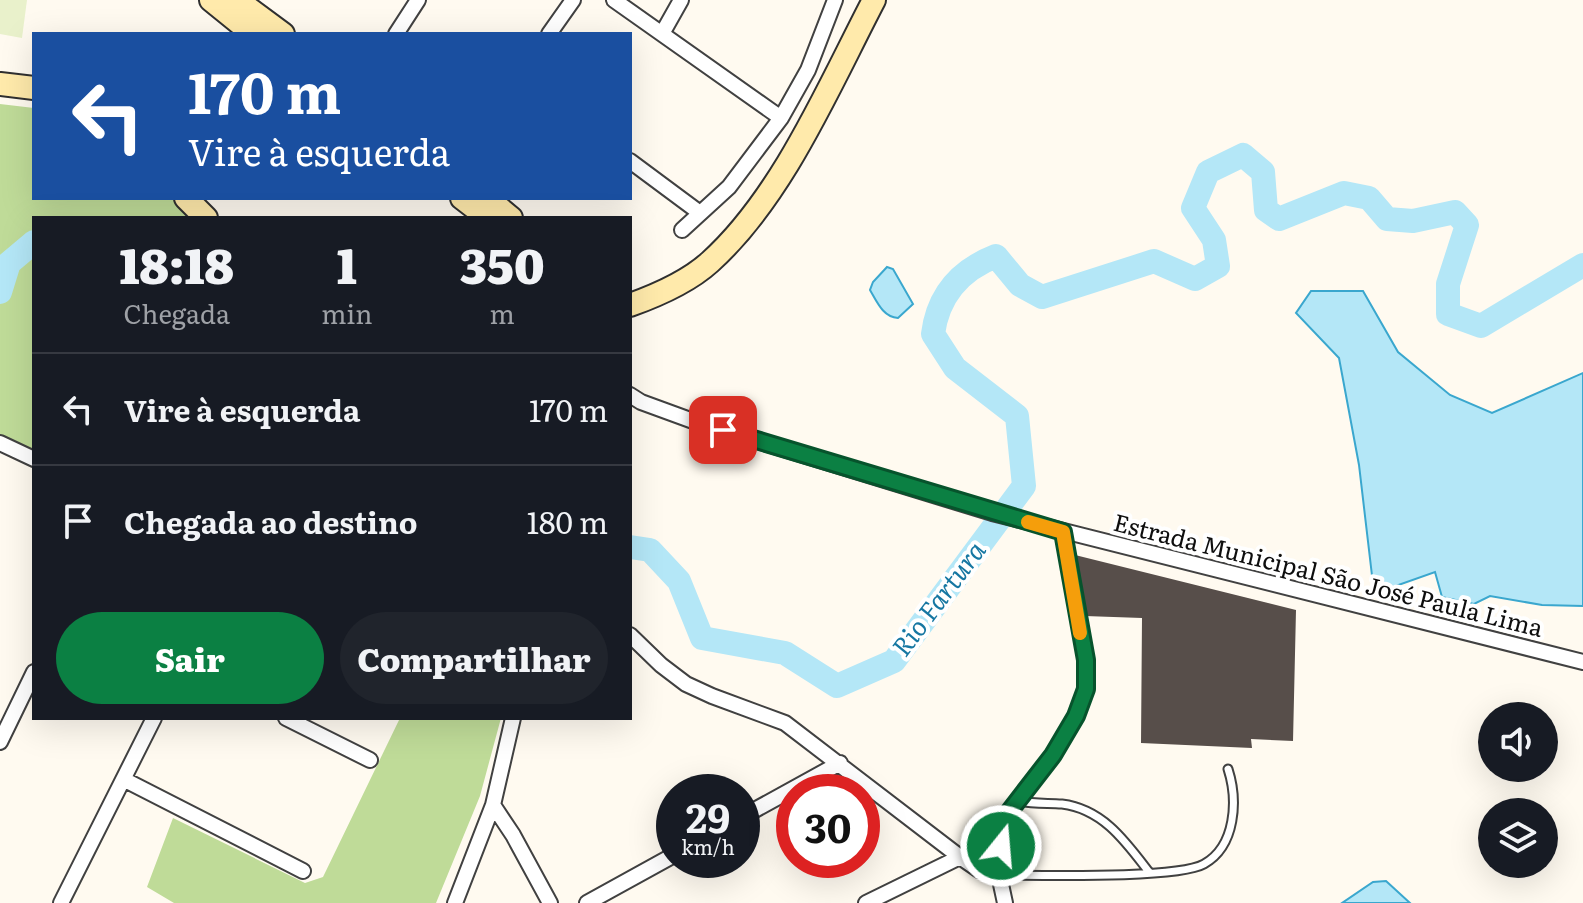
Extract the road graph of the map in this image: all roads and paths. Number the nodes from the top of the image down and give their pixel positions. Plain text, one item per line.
1 (211, 0) edge
2 (237, 0) edge
3 (418, 0) edge
4 (573, 0) edge
5 (614, 0) edge
6 (681, 0) edge
7 (835, 0) edge
8 (874, 0) edge
9 (270, 32) edge
10 (397, 32) edge
11 (550, 32) edge
12 (663, 32) junction
13 (0, 84) edge
14 (32, 88) edge
15 (781, 118) junction
16 (632, 162) edge
17 (188, 200) edge
18 (465, 200) edge
19 (489, 200) edge
20 (700, 213) junction
21 (204, 216) edge
22 (485, 216) edge
23 (509, 216) edge
24 (682, 230) dead end
25 (634, 303) edge
26 (632, 396) edge
27 (2, 450) edge
28 (32, 458) edge
29 (1063, 532) junction
30 (632, 637) edge
31 (1583, 662) edge
32 (32, 676) edge
33 (153, 720) edge
34 (290, 720) edge
35 (513, 720) edge
36 (0, 742) edge
37 (370, 760) dead end
38 (840, 763) junction
39 (1228, 769) dead end
40 (125, 780) junction
41 (1018, 800) junction
42 (493, 805) junction
43 (760, 807) edge
44 (960, 857) junction
45 (656, 865) edge
46 (303, 871) dead end
47 (1149, 872) junction
48 (999, 875) junction
49 (61, 903) edge
50 (455, 903) edge
51 (550, 903) edge
52 (587, 903) edge
53 (866, 903) edge
54 (1005, 903) edge

1 - 9 main road
2 - 9 main road
3 - 10 street
4 - 11 street
5 - 12 street
6 - 12 street
7 - 15 street
8 - 25 main road
12 - 15 street
13 - 14 main road
15 - 20 street
16 - 20 street
17 - 21 main road
18 - 22 main road
19 - 23 main road
20 - 24 street
26 - 29 street, Estrada Municipal São José Paula Lima
27 - 28 street
29 - 31 street, Estrada Municipal São José Paula Lima
29 - 41 street
30 - 38 street
32 - 36 street
33 - 40 street
34 - 37 street
35 - 42 street
38 - 43 street
38 - 44 street
39 - 47 lane
40 - 46 street
40 - 49 street
41 - 47 lane
41 - 48 street
42 - 50 street
42 - 51 street
44 - 48 street
44 - 53 street
45 - 52 street
47 - 48 lane
48 - 54 street

